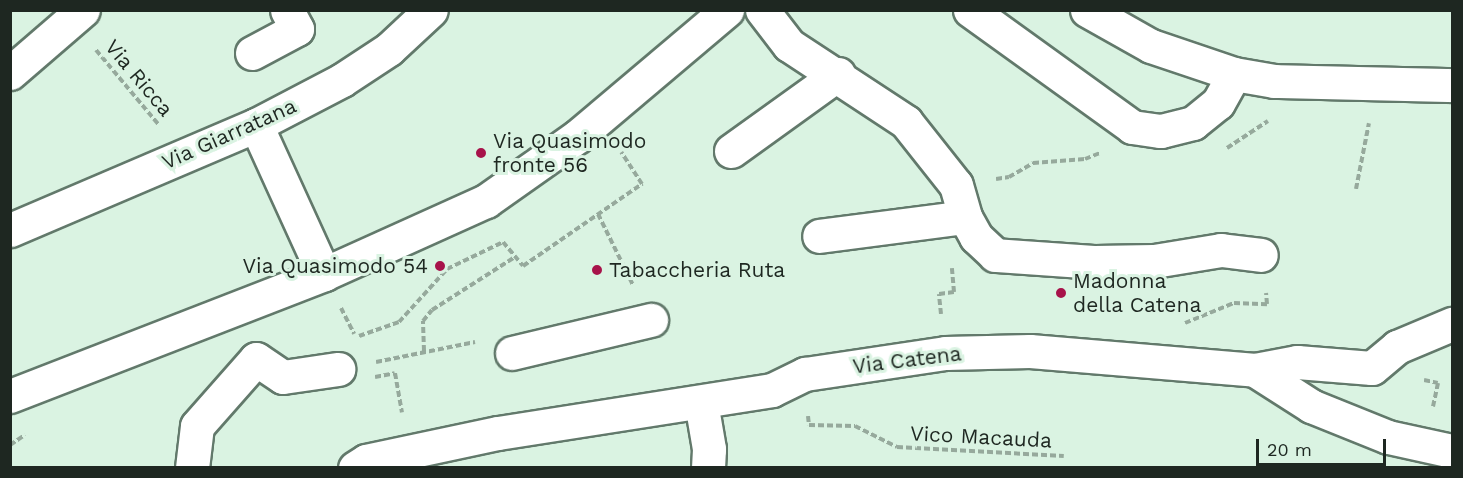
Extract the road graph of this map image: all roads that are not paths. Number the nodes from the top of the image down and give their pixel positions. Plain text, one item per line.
1 (287, 10) edge
2 (431, 10) edge
3 (727, 10) edge
4 (762, 10) edge
5 (970, 10) edge
6 (1087, 10) edge
7 (77, 15) edge
8 (252, 53) dead end
9 (10, 73) edge
10 (838, 74) junction
11 (1234, 74) junction
12 (1452, 85) edge
13 (256, 125) junction
14 (731, 151) dead end
15 (957, 218) junction
16 (10, 230) edge
17 (819, 236) dead end
18 (1261, 255) road end
19 (324, 274) junction
20 (651, 320) dead end
21 (1452, 324) edge
22 (512, 353) road end
23 (351, 367) road end
24 (1256, 370) junction
25 (10, 396) edge
26 (701, 402) junction
27 (1438, 448) edge
28 (192, 468) edge
29 (355, 468) edge
30 (708, 468) edge

1 - 8 street
2 - 13 street, Via Giarratana
3 - 19 street
4 - 10 street
5 - 11 street
6 - 11 street
7 - 9 street
10 - 14 street
10 - 15 street
11 - 12 street
13 - 16 street, Via Giarratana
13 - 19 street
15 - 17 street
15 - 18 street
19 - 25 street
20 - 22 street
21 - 24 street
23 - 28 street
24 - 26 street, Via Catena
24 - 27 street, Via Catena
26 - 29 street, Via Catena
26 - 30 street

